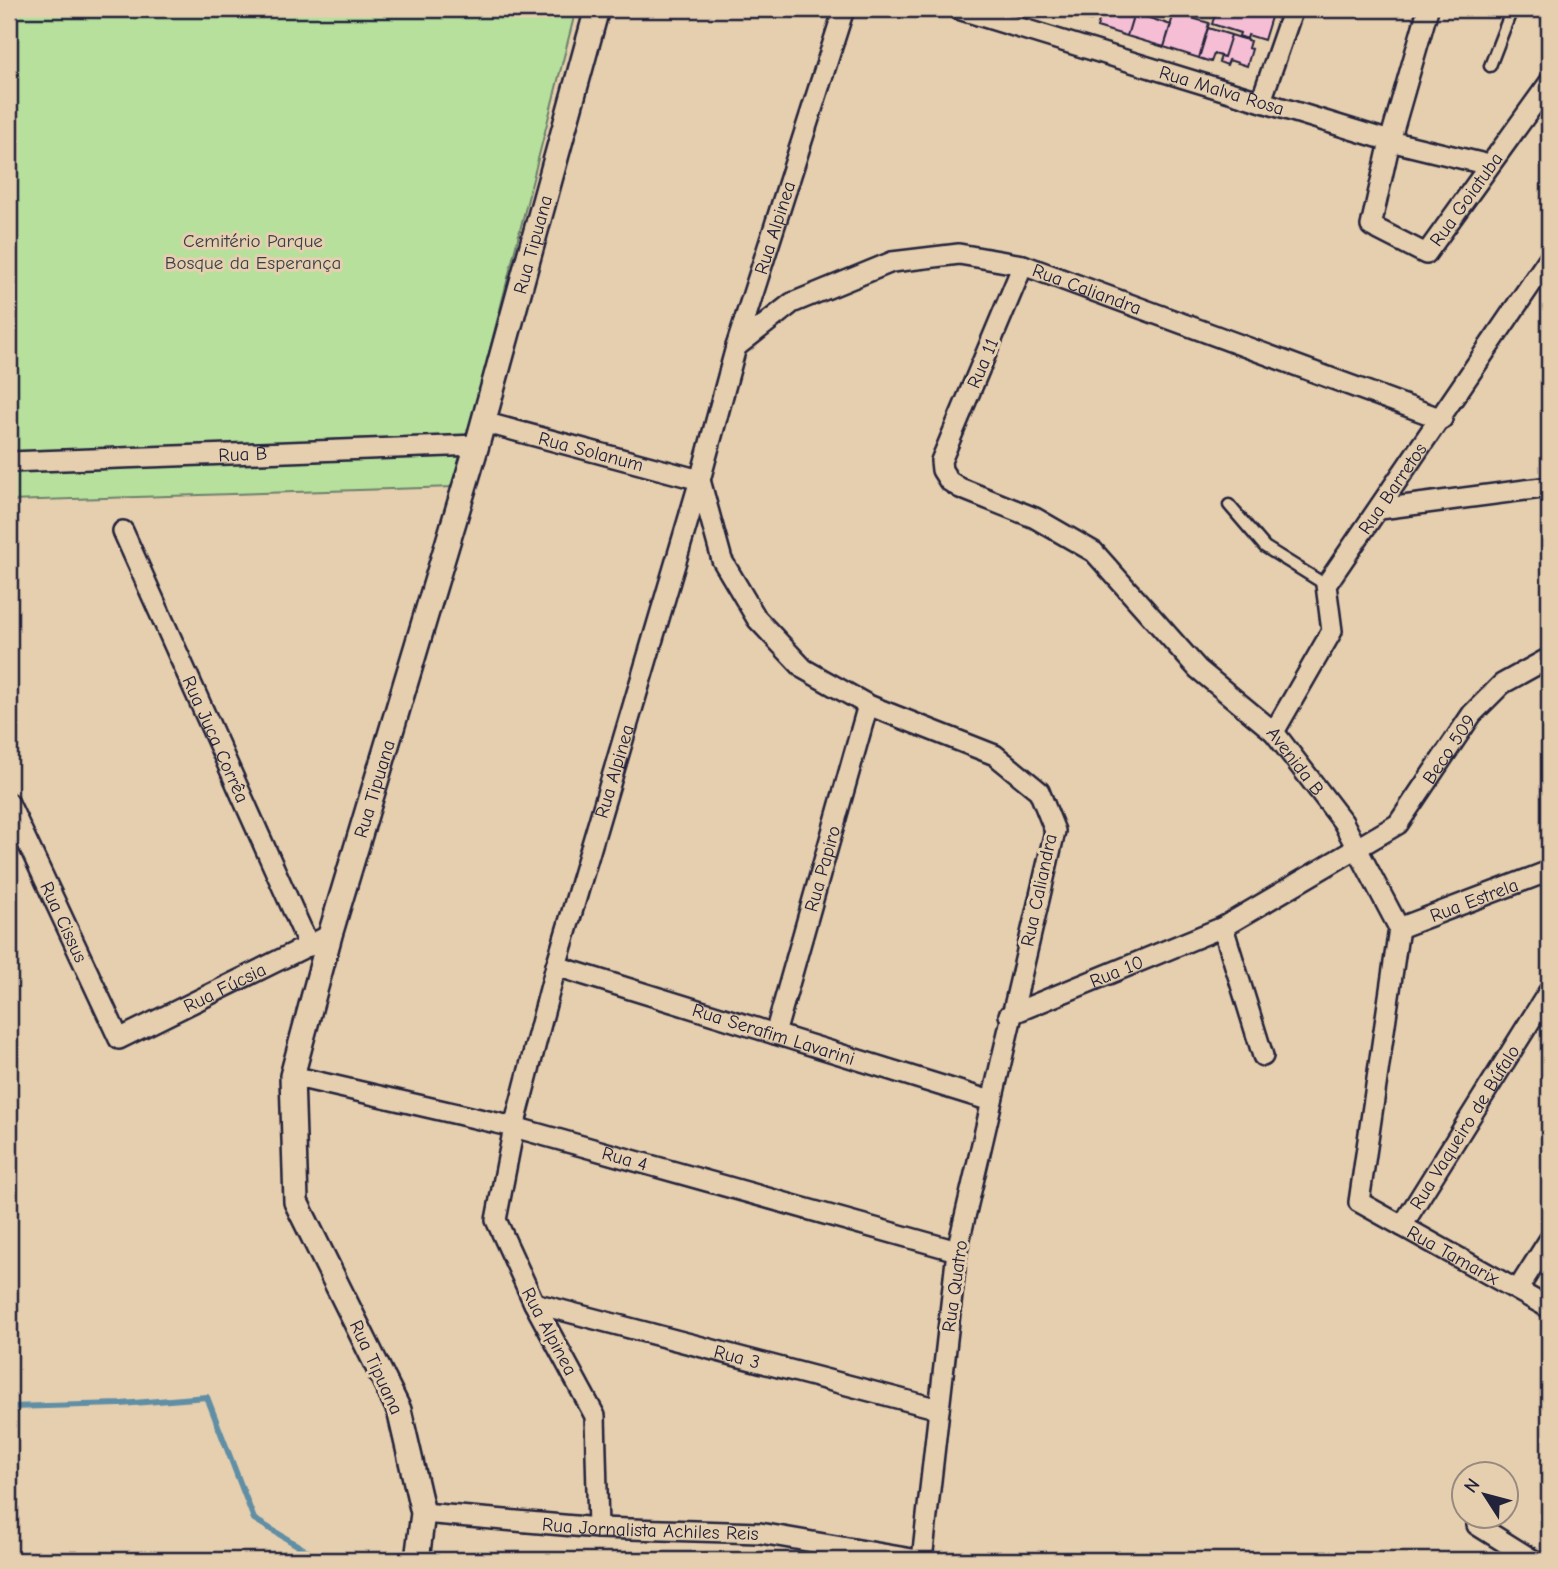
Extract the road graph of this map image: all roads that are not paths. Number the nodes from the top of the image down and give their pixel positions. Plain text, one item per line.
1 (597, 9) edge
2 (844, 9) edge
3 (958, 9) edge
4 (1293, 9) edge
5 (1428, 9) edge
6 (1512, 9) edge
7 (1490, 66) dead end
8 (1549, 83) edge
9 (1261, 101) junction
10 (1390, 141) junction
11 (1489, 165) junction
12 (1549, 258) edge
13 (1023, 265) junction
14 (736, 347) junction
15 (1442, 419) junction
16 (483, 422) junction
17 (477, 445) junction
18 (941, 461) joint
19 (9, 462) edge
20 (701, 480) junction
21 (1549, 487) edge
22 (1229, 505) dead end
23 (1380, 509) junction
24 (123, 531) dead end
25 (1326, 585) junction
26 (1549, 658) edge
27 (868, 705) junction
28 (1274, 732) junction
29 (9, 803) edge
30 (1358, 850) junction
31 (1549, 871) edge
32 (1223, 927) junction
33 (1399, 928) junction
34 (320, 940) junction
35 (556, 966) junction
36 (1549, 991) edge
37 (1009, 1015) junction
38 (775, 1034) junction
39 (119, 1040) joint
40 (1263, 1056) dead end
41 (292, 1076) junction
42 (991, 1101) junction
43 (514, 1127) junction
44 (1402, 1226) junction
45 (1549, 1240) edge
46 (957, 1251) junction
47 (1518, 1289) junction
48 (534, 1303) junction
49 (1549, 1308) edge
50 (939, 1409) junction
51 (423, 1513) junction
52 (598, 1528) junction
53 (1484, 1530) edge
54 (417, 1560) edge
55 (920, 1560) edge
56 (1534, 1560) edge

1 - 16 street, Rua Tipuana
2 - 14 street, Rua Alpinea
3 - 9 street, Rua Malva Rosa
4 - 9 street
5 - 10 street, Rua Goiatuba
6 - 7 lane
8 - 11 street, Rua Goiatuba
9 - 10 street, Rua Malva Rosa
10 - 11 street, Rua Malva Rosa
10 - 11 street, Rua Goiatuba
12 - 15 street, Rua Barretos
13 - 14 street, Rua Caliandra
13 - 15 street, Rua Caliandra
13 - 18 street, Rua 11
14 - 20 street, Rua Alpinea
15 - 23 street, Rua Barretos
16 - 17 street, Rua Tipuana
16 - 20 street, Rua Solanum
17 - 19 street, Rua B
17 - 34 street, Rua Tipuana
18 - 28 street, Avenida B
20 - 27 street, Rua Caliandra
20 - 35 street, Rua Alpinea
21 - 23 street
22 - 25 lane
23 - 25 street, Rua Barretos
24 - 34 street, Rua Juca Corrêa
25 - 28 street
26 - 30 street, Beco 509
27 - 37 street, Rua Caliandra
27 - 38 street, Rua Papiro
28 - 30 street, Avenida B
29 - 39 street, Rua Cissus
30 - 32 street, Rua 10
30 - 33 street, Avenida B
31 - 33 street, Rua Estrela
32 - 37 street, Rua 10
32 - 40 street
33 - 44 street, Rua Tamarix
34 - 39 street, Rua Fúcsia
34 - 41 street, Rua Tipuana
35 - 38 street, Rua Serafim Lavarini
35 - 43 street, Rua Alpinea
36 - 44 street, Rua Vaqueiro de Búfalo
37 - 42 street, Rua Quatro
38 - 42 street, Rua Serafim Lavarini
41 - 43 street, Rua 4
41 - 51 street, Rua Tipuana
42 - 46 street, Rua Quatro
43 - 46 street, Rua 4
43 - 48 street, Rua Alpinea
44 - 47 street, Rua Tamarix
45 - 47 street
46 - 50 street, Rua Quatro
47 - 49 street, Rua Tamarix
48 - 50 street, Rua 3
48 - 52 street, Rua Alpinea
50 - 55 street, Rua Quatro
51 - 52 street, Rua Jornalista Achiles Reis
51 - 54 street, Rua Tipuana
52 - 55 street, Rua Jornalista Achiles Reis
53 - 56 street

